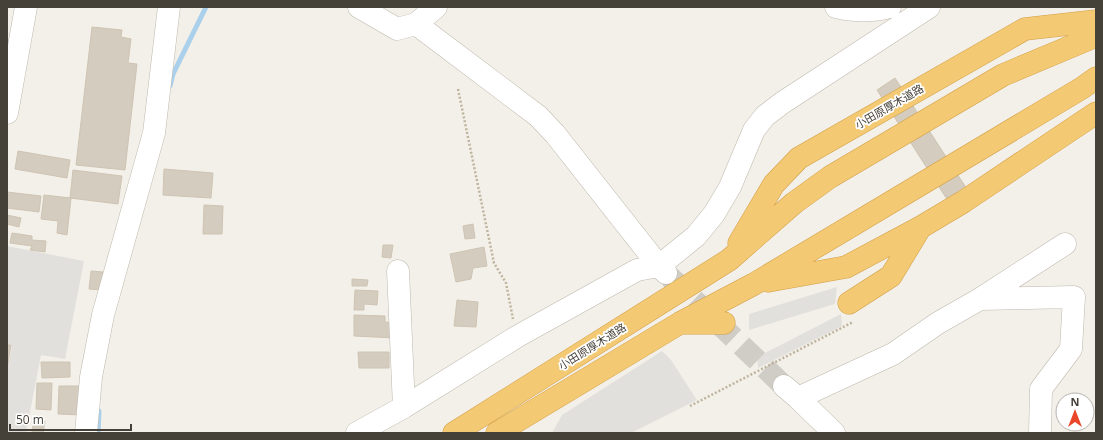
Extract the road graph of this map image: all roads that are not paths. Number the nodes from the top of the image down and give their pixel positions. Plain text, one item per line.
1 (26, 7) edge
2 (170, 7) edge
3 (359, 7) edge
4 (436, 7) edge
5 (836, 7) edge
6 (890, 7) edge
7 (928, 7) edge
8 (1096, 21) edge
9 (407, 27) junction
10 (1096, 36) edge
11 (1096, 78) edge
12 (7, 113) edge
13 (1096, 113) edge
14 (921, 228) junction
15 (1065, 244) dead end
16 (729, 260) junction
17 (662, 270) junction
18 (398, 271) dead end
19 (754, 284) junction
20 (980, 299) junction
21 (854, 310) road end
22 (680, 323) junction
23 (724, 323) dead end
24 (631, 353) junction
25 (404, 406) junction
26 (86, 433) edge
27 (357, 433) edge
28 (454, 433) edge
29 (497, 433) edge
30 (512, 433) edge
31 (834, 433) edge
32 (1040, 433) edge

1 - 12 street
2 - 26 street
3 - 9 street
4 - 9 street
5 - 6 street
7 - 17 street
8 - 16 highway, 小田原厚木道路
9 - 17 street
10 - 16 highway, 小田原厚木道路
11 - 19 highway
13 - 14 highway
14 - 19 highway
14 - 21 highway
15 - 20 street
16 - 28 highway, 小田原厚木道路
17 - 25 street
18 - 25 street
19 - 22 highway
20 - 31 street
20 - 32 street
22 - 23 highway
22 - 24 highway
24 - 29 highway
24 - 30 highway
25 - 27 street

